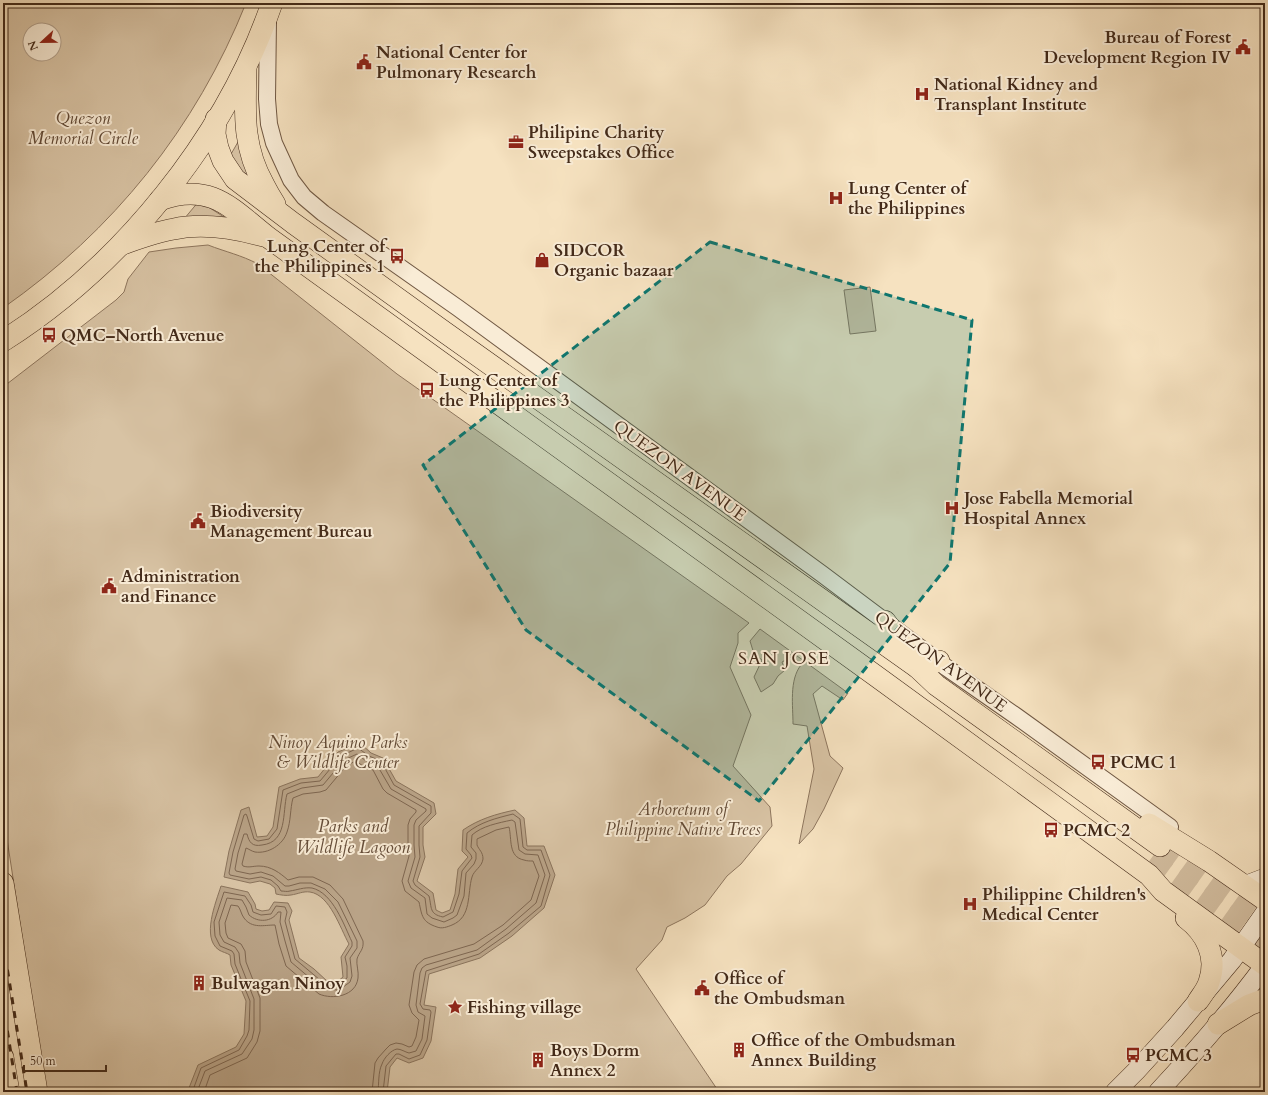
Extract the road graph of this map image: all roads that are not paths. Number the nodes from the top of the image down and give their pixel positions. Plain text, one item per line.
1 (270, 8) edge
2 (247, 64) junction
3 (216, 119) junction
4 (235, 179) junction
5 (160, 200) junction
6 (221, 200) junction
7 (293, 223) junction
8 (269, 238) junction
9 (120, 245) junction
10 (3, 342) edge
11 (885, 621) junction
12 (939, 661) junction
13 (918, 668) junction
14 (876, 676) junction
15 (1209, 861) junction
16 (1265, 878) edge
17 (3, 884) edge
18 (1140, 885) junction
19 (1244, 886) junction
20 (1163, 891) junction
21 (1265, 900) edge
22 (1265, 913) edge
23 (1241, 947) junction
24 (1265, 965) edge
25 (1265, 999) edge
26 (1198, 1001) junction
27 (1218, 1024) junction
28 (3, 1057) edge
29 (1136, 1071) junction
30 (9, 1092) edge
31 (37, 1092) edge
32 (1115, 1092) edge
33 (1158, 1092) edge

1 - 2 main road
1 - 11 street, QUEZON AVENUE
2 - 3 main road
2 - 7 main road, QUEZON AVENUE
3 - 4 main road, QUEZON AVENUE
3 - 5 main road
4 - 6 main road
4 - 7 main road, QUEZON AVENUE
5 - 6 main road, QUEZON AVENUE
5 - 9 main road
6 - 8 main road, QUEZON AVENUE
7 - 13 main road, QUEZON AVENUE
8 - 9 main road, QUEZON AVENUE
8 - 14 main road, QUEZON AVENUE
9 - 10 main road
11 - 12 street, QUEZON AVENUE
11 - 13 main road
12 - 13 main road
12 - 15 street, QUEZON AVENUE
13 - 14 main road, QUEZON AVENUE
13 - 15 main road, QUEZON AVENUE
14 - 18 main road, QUEZON AVENUE
14 - 20 main road, QUEZON AVENUE
15 - 19 main road, QUEZON AVENUE
16 - 19 main road
17 - 31 main road
18 - 20 main road, QUEZON AVENUE
18 - 26 main road
19 - 21 main road, QUEZON AVENUE
20 - 23 main road, QUEZON AVENUE
22 - 23 main road
23 - 24 main road, QUEZON AVENUE
23 - 26 main road
24 - 27 main road
25 - 27 main road
26 - 29 main road
27 - 33 main road
28 - 30 main road
29 - 32 main road
29 - 33 main road

